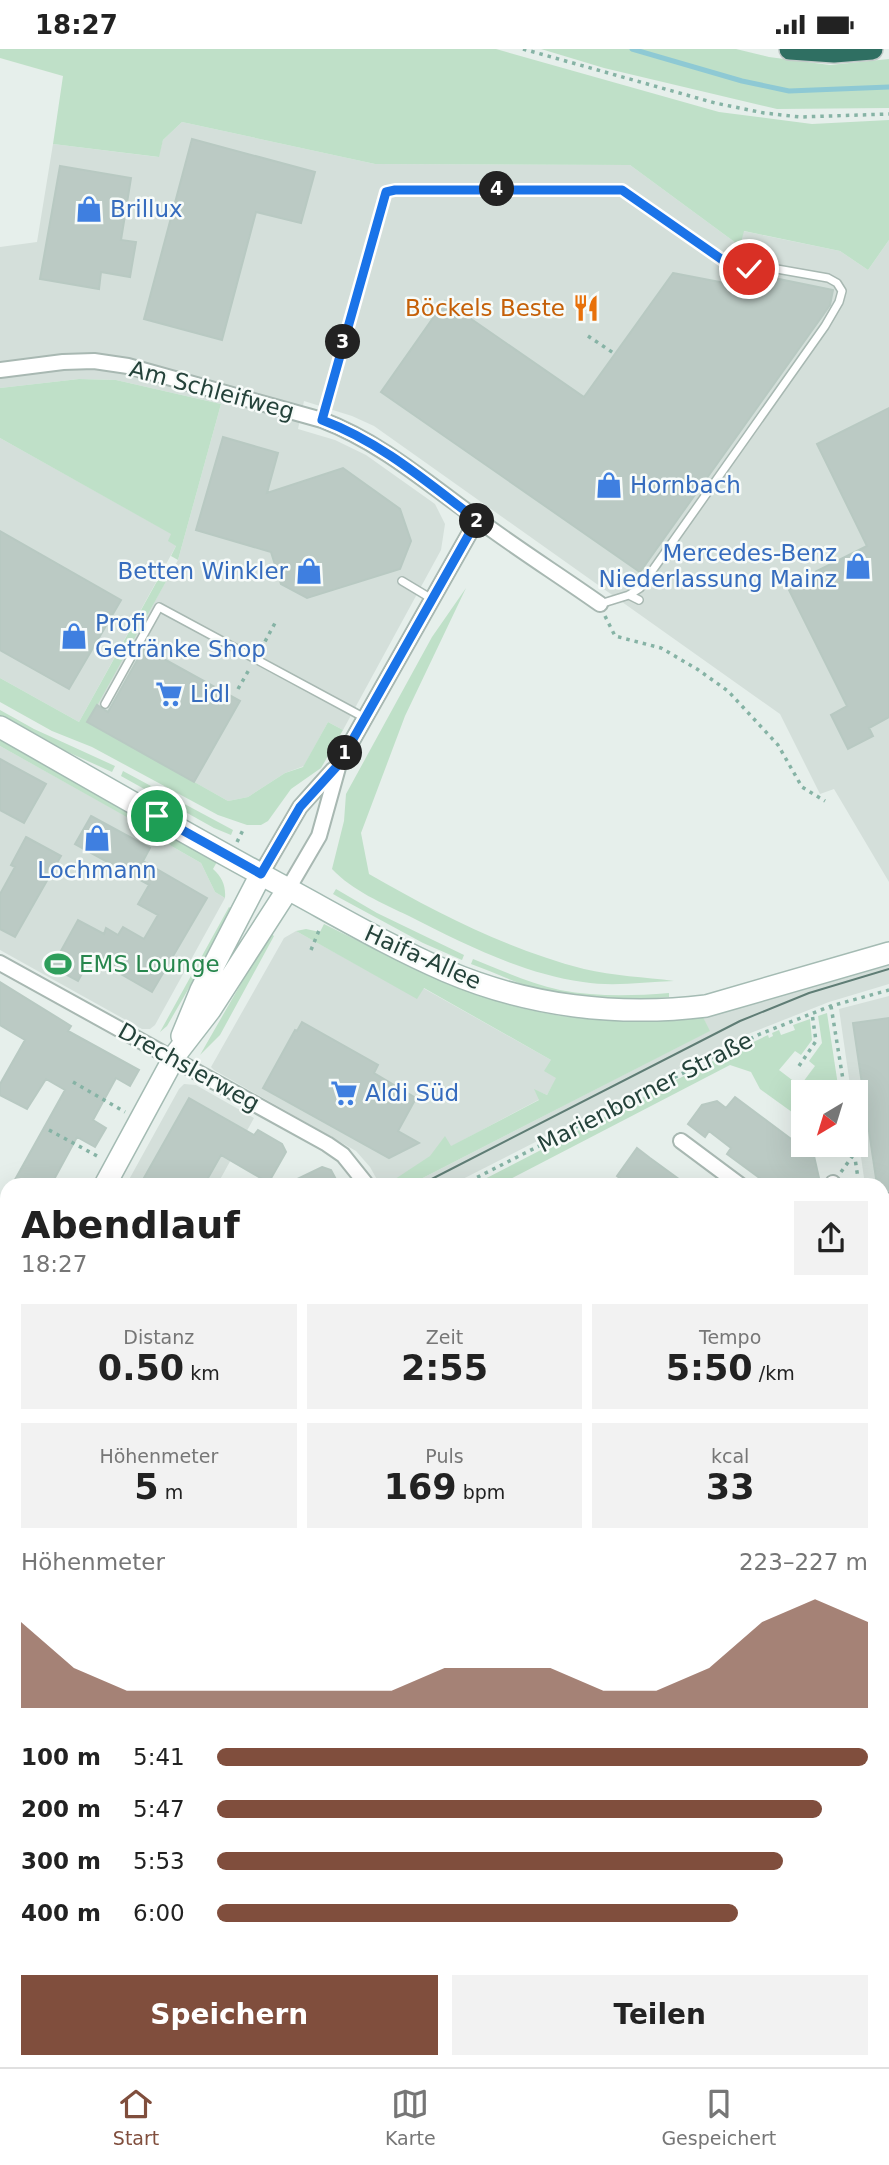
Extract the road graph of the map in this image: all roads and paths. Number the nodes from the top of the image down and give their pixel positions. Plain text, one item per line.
1 (523, 49) edge
2 (790, 49) edge
3 (872, 49) edge
4 (889, 114) edge
5 (588, 336) dead end
6 (615, 354) dead end
7 (0, 370) edge
8 (322, 420) junction
9 (477, 520) junction
10 (402, 581) dead end
11 (629, 595) junction
12 (432, 599) junction
13 (639, 600) dead end
14 (600, 604) junction
15 (105, 705) dead end
16 (365, 718) junction
17 (0, 727) edge
18 (339, 764) junction
19 (825, 801) dead end
20 (261, 874) junction
21 (288, 889) junction
22 (320, 928) dead end
23 (310, 950) dead end
24 (889, 953) edge
25 (0, 963) edge
26 (889, 990) edge
27 (831, 1006) junction
28 (812, 1013) junction
29 (175, 1056) junction
30 (799, 1066) dead end
31 (843, 1080) edge
32 (73, 1082) dead end
33 (130, 1115) dead end
34 (49, 1130) dead end
35 (681, 1141) dead end
36 (852, 1157) edge
37 (854, 1157) edge
38 (104, 1160) dead end
39 (109, 1178) edge
40 (361, 1178) edge
41 (476, 1178) edge
42 (731, 1178) edge
43 (836, 1178) edge
44 (858, 1178) edge

1 - 4 path
2 - 3 highway
5 - 6 path
7 - 8 street, Am Schleifweg
8 - 9 street, Am Schleifweg
8 - 11 lane
9 - 12 street
9 - 14 street, Am Schleifweg
10 - 12 lane
11 - 13 lane
11 - 14 lane
12 - 16 street
14 - 19 path
15 - 16 lane
16 - 18 street
17 - 20 street, Haifa-Allee
18 - 20 street
18 - 21 street
20 - 21 street, Haifa-Allee
20 - 29 street
21 - 24 street, Haifa-Allee
21 - 29 street
22 - 23 path
25 - 29 street, Drechslerweg
26 - 27 path, Marienborner Straße
27 - 28 path, Marienborner Straße
27 - 31 path
28 - 30 path
28 - 41 path, Marienborner Straße
29 - 39 street
29 - 40 street, Drechslerweg
32 - 33 path
34 - 38 path
35 - 42 street
36 - 43 path
37 - 44 path

